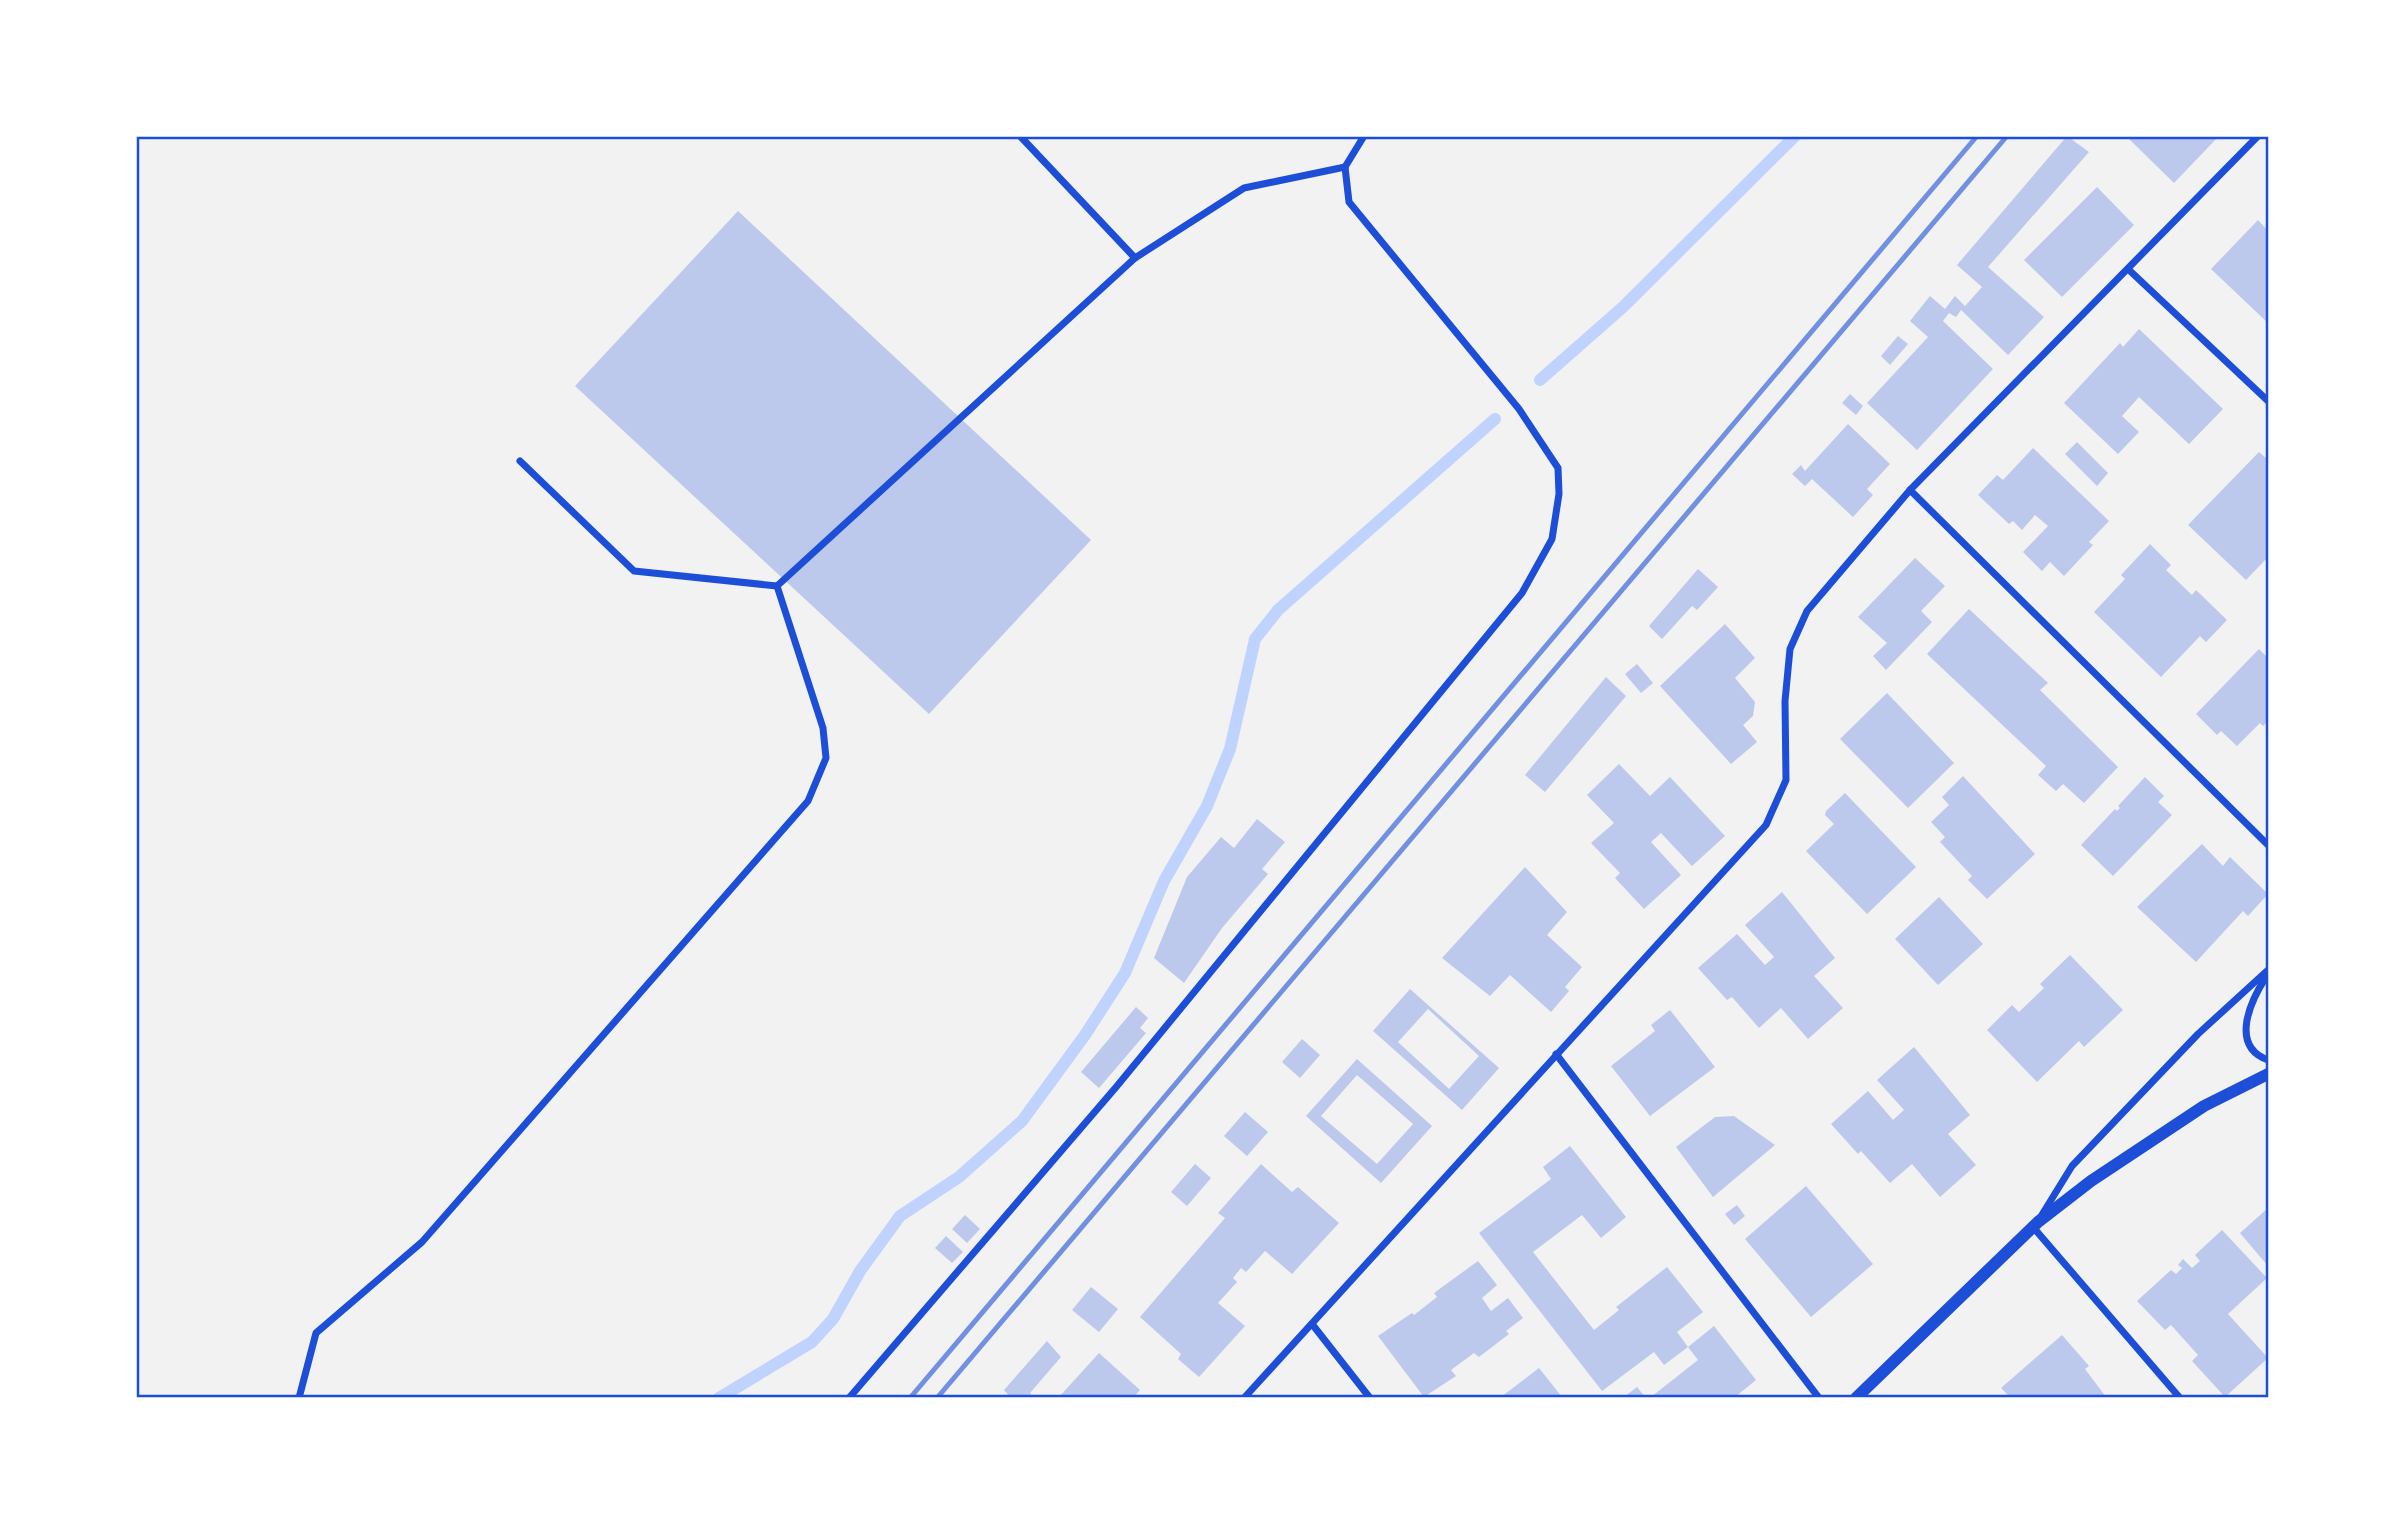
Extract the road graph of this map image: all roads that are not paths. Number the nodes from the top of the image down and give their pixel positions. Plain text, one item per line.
1 (1020, 136) edge
2 (1364, 136) edge
3 (2258, 136) edge
4 (1345, 167) junction
5 (1135, 258) junction
6 (2128, 270) junction
7 (2269, 401) edge
8 (520, 461) dead end
9 (1910, 490) junction
10 (776, 586) junction
11 (2269, 845) edge
12 (2269, 972) edge
13 (1556, 1054) junction
14 (2269, 1060) edge
15 (2269, 1074) edge
16 (2035, 1224) junction
17 (1312, 1324) junction
18 (299, 1398) edge
19 (849, 1398) edge
20 (1244, 1398) edge
21 (1370, 1398) edge
22 (1819, 1398) edge
23 (1856, 1398) edge
24 (2180, 1398) edge

1 - 5 street
2 - 4 street
3 - 6 street
4 - 5 street
4 - 19 street
5 - 10 street
6 - 7 street
6 - 9 street
8 - 10 street
9 - 11 street
9 - 13 street
10 - 18 street
12 - 14 street
12 - 16 street
13 - 17 street
13 - 22 street
15 - 16 street
16 - 23 street
16 - 24 street
17 - 20 street
17 - 21 street

